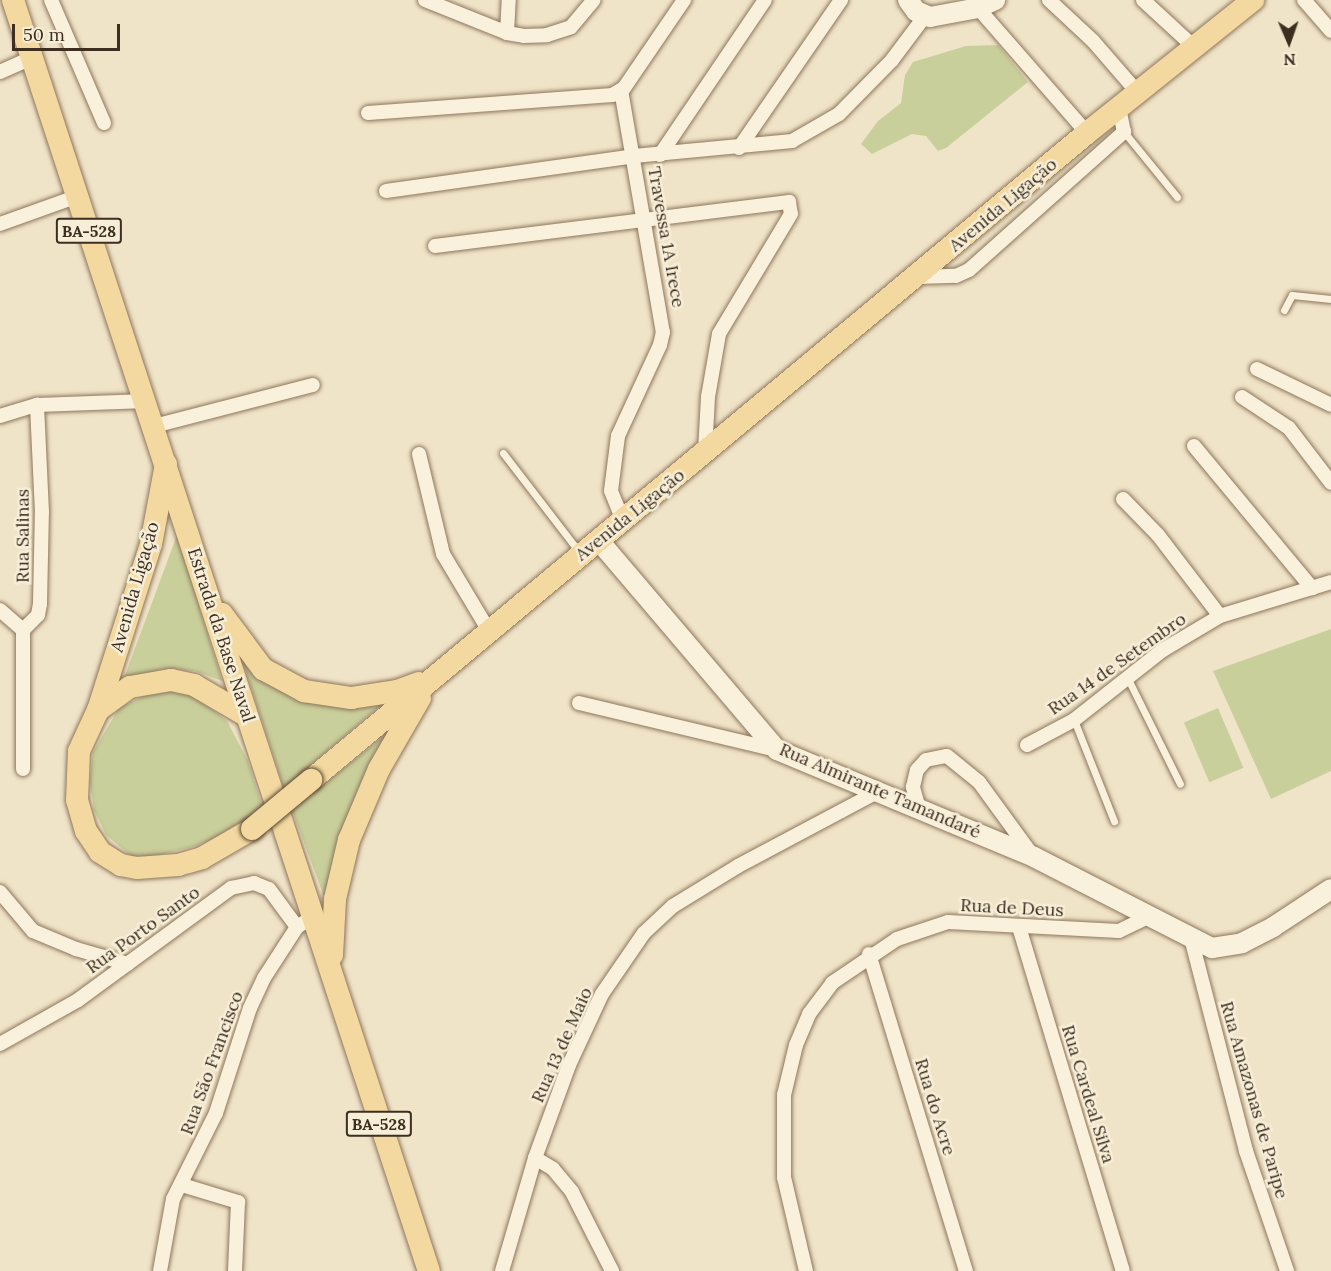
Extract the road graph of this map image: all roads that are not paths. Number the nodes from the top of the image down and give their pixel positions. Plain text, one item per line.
1 (14, 0) edge
2 (51, 0) edge
3 (425, 0) edge
4 (509, 0) edge
5 (594, 0) edge
6 (684, 0) edge
7 (765, 0) edge
8 (841, 0) edge
9 (908, 0) edge
10 (1049, 0) edge
11 (1143, 0) edge
12 (1304, 0) edge
13 (1248, 1) edge
14 (990, 3) edge
15 (925, 16) junction
16 (1331, 31) edge
17 (507, 33) junction
18 (1195, 48) junction
19 (32, 58) junction
20 (0, 72) edge
21 (621, 90) junction
22 (1138, 93) junction
23 (1119, 108) junction
24 (368, 113) dead end
25 (104, 123) dead end
26 (1124, 132) junction
27 (1087, 133) junction
28 (739, 148) junction
29 (660, 154) junction
30 (634, 156) junction
31 (386, 191) dead end
32 (78, 196) junction
33 (1177, 197) dead end
34 (643, 221) junction
35 (0, 224) edge
36 (435, 246) dead end
37 (918, 277) junction
38 (1331, 299) edge
39 (1284, 310) dead end
40 (1257, 369) dead end
41 (313, 386) dead end
42 (1242, 397) dead end
43 (147, 401) junction
44 (37, 405) junction
45 (1331, 405) edge
46 (0, 417) edge
47 (154, 426) junction
48 (1194, 446) dead end
49 (503, 453) dead end
50 (705, 453) junction
51 (419, 454) dead end
52 (166, 462) junction
53 (1331, 483) edge
54 (1123, 499) dead end
55 (624, 523) junction
56 (600, 542) junction
57 (581, 555) junction
58 (1331, 582) edge
59 (1312, 588) junction
60 (207, 589) junction
61 (0, 610) edge
62 (1220, 616) junction
63 (23, 630) junction
64 (489, 631) junction
65 (434, 677) junction
66 (1127, 677) junction
67 (579, 703) dead end
68 (98, 710) junction
69 (247, 716) junction
70 (1074, 720) junction
71 (1027, 745) dead end
72 (777, 750) junction
73 (23, 769) dead end
74 (1180, 784) dead end
75 (879, 791) junction
76 (918, 806) junction
77 (1114, 821) dead end
78 (1034, 857) junction
79 (0, 892) edge
80 (1330, 894) edge
81 (335, 898) junction
82 (307, 916) junction
83 (1146, 918) junction
84 (1019, 927) junction
85 (1191, 938) junction
86 (869, 954) junction
87 (128, 964) junction
88 (332, 975) junction
89 (0, 1044) edge
90 (535, 1158) junction
91 (182, 1185) junction
92 (160, 1271) edge
93 (235, 1271) edge
94 (429, 1271) edge
95 (502, 1271) edge
96 (612, 1271) edge
97 (806, 1271) edge
98 (966, 1271) edge
99 (1123, 1271) edge
100 (1287, 1271) edge

1 - 19 main road, Estrada da Base Naval / BA-528
2 - 25 street
3 - 17 street
4 - 17 street
5 - 17 street
6 - 21 street
7 - 29 street
8 - 28 street
9 - 15 main road
10 - 22 street
11 - 18 street
12 - 16 street
13 - 18 main road, Avenida Ligação
14 - 15 main road
14 - 27 street
15 - 28 street
18 - 22 main road, Avenida Ligação
19 - 20 street
19 - 32 main road, Estrada da Base Naval / BA-528
21 - 24 street
21 - 30 street, Travessa 1A Irece
22 - 23 main road, Avenida Ligação
23 - 26 street
23 - 27 main road, Avenida Ligação
26 - 33 lane
26 - 37 street
27 - 37 main road, Avenida Ligação
28 - 29 street
29 - 30 street
30 - 31 street
30 - 34 street, Travessa 1A Irece
32 - 35 street
32 - 43 main road, Estrada da Base Naval / BA-528
34 - 36 street
34 - 50 street
34 - 55 street, Travessa 1A Irece
37 - 50 main road, Avenida Ligação
38 - 39 lane
40 - 45 street
41 - 47 street
42 - 53 street
43 - 44 street
43 - 47 main road, Estrada da Base Naval / BA-528
44 - 46 street
44 - 63 street, Rua Salinas
47 - 52 main road, Estrada da Base Naval / BA-528
48 - 59 street
49 - 57 lane
50 - 55 main road, Avenida Ligação
51 - 64 street
52 - 60 main road, Estrada da Base Naval / BA-528
52 - 68 main road, Avenida Ligação
54 - 62 street
55 - 56 main road, Avenida Ligação
56 - 57 main road, Avenida Ligação
56 - 72 main road, Rua Almirante Tamandaré
57 - 64 main road, Avenida Ligação
58 - 59 street, Rua 14 de Setembro
59 - 62 street, Rua 14 de Setembro
60 - 65 main road
60 - 69 main road, Estrada da Base Naval / BA-528
61 - 63 street
62 - 66 street, Rua 14 de Setembro
63 - 73 street
64 - 65 main road, Avenida Ligação
65 - 68 main road, Avenida Ligação, bridge
65 - 81 main road
66 - 70 street, Rua 14 de Setembro
66 - 74 lane
67 - 72 street
68 - 69 main road, Avenida Ligação
69 - 82 main road, Estrada da Base Naval / BA-528
70 - 71 street, Rua 14 de Setembro
70 - 77 lane
72 - 75 main road, Rua Almirante Tamandaré
75 - 76 main road, Rua Almirante Tamandaré
75 - 90 street, Rua 13 de Maio
76 - 78 main road, Rua Almirante Tamandaré
76 - 78 street, Rua Almirante Tamandaré
78 - 83 main road, Rua Almirante Tamandaré
79 - 87 street
80 - 85 main road, Rua Almirante Tamandaré
81 - 82 main road
81 - 88 main road
82 - 87 street, Rua Porto Santo
82 - 88 main road, Estrada da Base Naval / BA-528
82 - 91 street, Rua São Francisco
83 - 84 street, Rua de Deus
83 - 85 main road, Rua Almirante Tamandaré
84 - 86 street, Rua de Deus
84 - 99 street, Rua Cardeal Silva
85 - 100 street, Rua Amazonas de Paripe
86 - 97 street, Rua de Deus
86 - 98 street, Rua do Acre
87 - 89 street, Rua Porto Santo
88 - 94 main road, Estrada da Base Naval / BA-528
90 - 95 street, Rua 13 de Maio
90 - 96 street
91 - 92 street, Rua São Francisco
91 - 93 street

